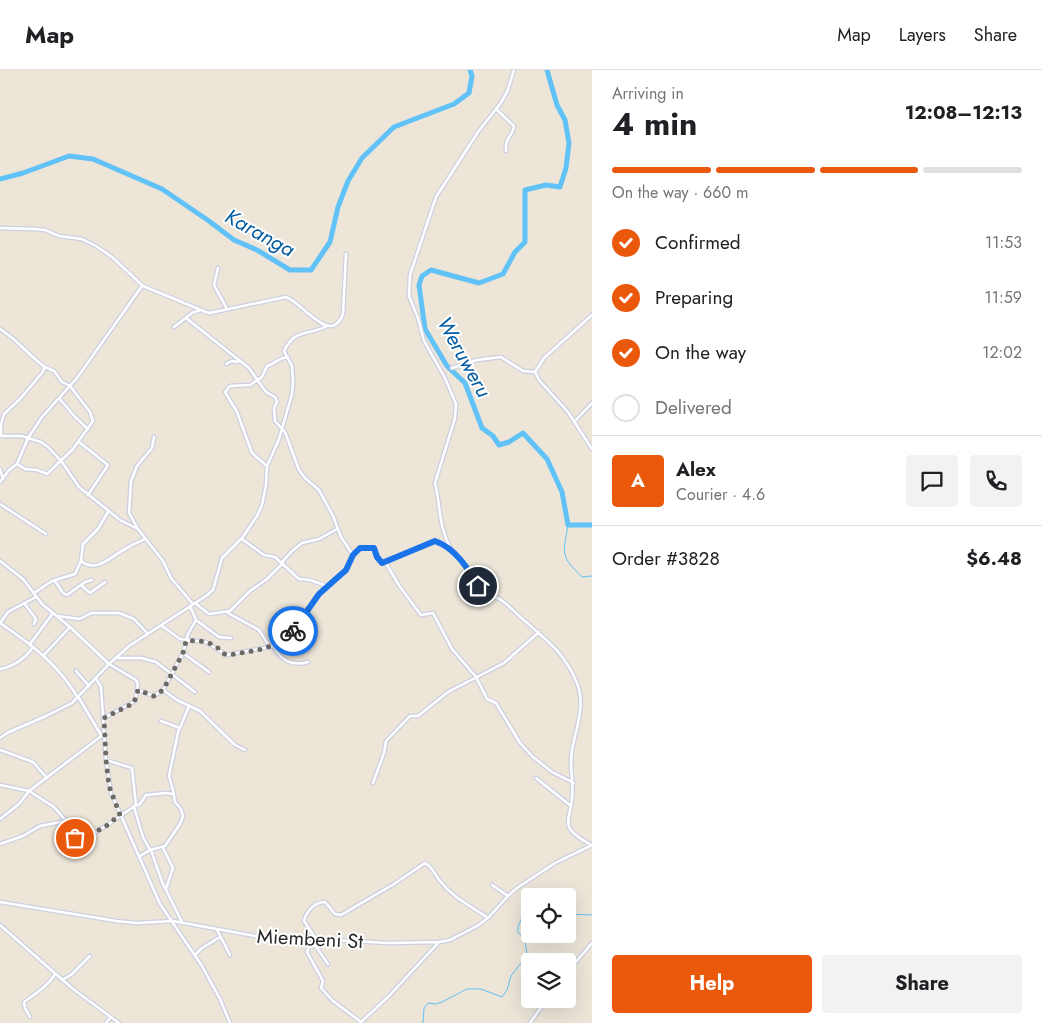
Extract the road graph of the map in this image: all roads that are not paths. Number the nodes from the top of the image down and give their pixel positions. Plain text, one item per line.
1 (514, 70) edge
2 (497, 110) junction
3 (506, 151) dead end
4 (0, 228) edge
5 (346, 254) dead end
6 (218, 268) dead end
7 (142, 286) junction
8 (192, 307) junction
9 (227, 309) junction
10 (200, 310) junction
11 (192, 313) junction
12 (592, 315) edge
13 (186, 318) junction
14 (327, 326) junction
15 (174, 327) dead end
16 (0, 329) edge
17 (288, 358) junction
18 (240, 362) junction
19 (226, 364) dead end
20 (45, 367) junction
21 (452, 368) dead end
22 (535, 372) junction
23 (258, 381) junction
24 (70, 386) junction
25 (59, 398) junction
26 (592, 403) edge
27 (574, 422) junction
28 (88, 429) junction
29 (282, 429) junction
30 (0, 436) edge
31 (154, 437) dead end
32 (28, 438) junction
33 (79, 442) junction
34 (592, 449) edge
35 (62, 462) junction
36 (17, 464) junction
37 (267, 466) junction
38 (0, 469) edge
39 (3, 479) junction
40 (0, 482) edge
41 (88, 495) junction
42 (0, 504) edge
43 (108, 512) junction
44 (138, 529) junction
45 (337, 529) junction
46 (46, 534) dead end
47 (242, 538) junction
48 (145, 539) junction
49 (451, 550) junction
50 (353, 555) junction
51 (0, 561) edge
52 (81, 561) junction
53 (282, 563) junction
54 (382, 563) junction
55 (92, 580) dead end
56 (55, 581) junction
57 (105, 582) dead end
58 (81, 585) junction
59 (327, 586) junction
60 (35, 595) junction
61 (24, 604) junction
62 (193, 604) junction
63 (227, 612) junction
64 (53, 613) junction
65 (57, 616) junction
66 (196, 620) junction
67 (0, 623) edge
68 (34, 624) dead end
69 (162, 626) junction
70 (70, 627) junction
71 (538, 632) junction
72 (148, 634) junction
73 (231, 638) dead end
74 (186, 641) junction
75 (30, 644) junction
76 (271, 646) junction
77 (33, 647) junction
78 (183, 653) junction
79 (43, 656) junction
80 (117, 658) junction
81 (308, 662) dead end
82 (109, 664) junction
83 (0, 669) edge
84 (76, 671) dead end
85 (208, 672) dead end
86 (170, 674) junction
87 (476, 677) junction
88 (96, 679) junction
89 (89, 686) junction
90 (138, 690) junction
91 (163, 690) junction
92 (195, 692) dead end
93 (78, 698) junction
94 (189, 706) junction
95 (104, 718) junction
96 (161, 721) dead end
97 (179, 728) junction
98 (103, 734) junction
99 (0, 738) edge
100 (0, 750) edge
101 (245, 750) dead end
102 (106, 760) junction
103 (48, 778) junction
104 (536, 778) dead end
105 (373, 783) dead end
106 (574, 783) junction
107 (0, 785) edge
108 (29, 791) junction
109 (174, 794) junction
110 (134, 806) junction
111 (571, 806) junction
112 (120, 815) junction
113 (0, 819) edge
114 (66, 821) junction
115 (0, 844) edge
116 (591, 845) edge
117 (162, 848) junction
118 (150, 850) junction
119 (140, 856) junction
120 (492, 884) dead end
121 (166, 889) junction
122 (508, 896) junction
123 (0, 902) edge
124 (488, 918) junction
125 (173, 921) junction
126 (182, 922) junction
127 (0, 925) edge
128 (4, 928) junction
129 (217, 930) junction
130 (0, 931) edge
131 (220, 937) junction
132 (315, 939) junction
133 (439, 942) junction
134 (592, 943) edge
135 (315, 945) junction
136 (195, 955) junction
137 (230, 955) dead end
138 (90, 956) dead end
139 (576, 962) edge
140 (328, 964) dead end
141 (55, 974) junction
142 (62, 980) junction
143 (541, 1008) edge
144 (30, 1017) dead end
145 (111, 1017) junction
146 (106, 1023) edge
147 (119, 1023) edge
148 (230, 1023) edge
149 (360, 1023) edge
150 (530, 1023) edge

1 - 2 street
2 - 3 street
2 - 49 street
4 - 7 street
5 - 14 street
6 - 9 street
7 - 8 street
7 - 24 street
8 - 10 street
8 - 11 street
9 - 10 street
9 - 14 street
10 - 11 street
11 - 13 street
12 - 22 street
13 - 15 street
13 - 18 street
14 - 17 street
16 - 20 street
17 - 23 street
17 - 29 street
18 - 19 street
18 - 23 street
20 - 24 street
20 - 30 street
21 - 22 street
22 - 27 street
23 - 29 street
23 - 37 street
24 - 25 street
24 - 28 street
25 - 28 street
25 - 32 street
26 - 27 street
27 - 34 street
28 - 33 street
29 - 37 street
29 - 45 street
30 - 32 street
31 - 44 street
32 - 35 street
32 - 36 street
33 - 35 street
33 - 41 street
35 - 36 street
35 - 41 street
36 - 39 street
37 - 47 street
38 - 39 street
39 - 40 street
41 - 43 street
42 - 46 street
43 - 44 street
43 - 52 street
44 - 48 street
45 - 50 street
45 - 53 street
47 - 53 street
47 - 62 street
48 - 52 street
48 - 62 street
49 - 54 street
49 - 71 street
50 - 54 street
50 - 59 street
51 - 60 street
52 - 56 street
53 - 59 street
53 - 63 street
54 - 87 street
55 - 58 street
56 - 58 street
56 - 60 street
57 - 58 street
59 - 76 street
60 - 61 street
60 - 64 street
61 - 67 street
61 - 68 street
62 - 63 street
62 - 66 street
62 - 69 street
63 - 76 street
64 - 65 street
64 - 75 street
65 - 70 street
65 - 72 street
66 - 73 street
66 - 74 street
67 - 75 street
69 - 72 street
69 - 74 street
70 - 79 street
70 - 82 street
71 - 87 street
71 - 106 street
72 - 80 street
74 - 76 street
74 - 78 street
75 - 77 street
76 - 81 street
77 - 79 street
77 - 83 street
78 - 85 street
78 - 86 street
79 - 93 street
80 - 82 street
80 - 86 street
82 - 88 street
82 - 90 street
84 - 89 street
86 - 91 street
86 - 92 street
87 - 105 street
87 - 106 street
88 - 89 street
88 - 95 street
89 - 93 street
90 - 91 street
90 - 95 street
91 - 94 street
93 - 98 street
93 - 99 street
94 - 97 street
94 - 101 street
95 - 98 street
96 - 97 street
97 - 109 street
98 - 102 street
98 - 103 street
100 - 103 street
102 - 110 street
102 - 112 street
103 - 108 street
104 - 111 street
106 - 111 street
107 - 108 street
108 - 113 street
108 - 114 street
109 - 110 street
109 - 117 street
110 - 112 street
110 - 118 street
111 - 116 street
112 - 114 street
112 - 119 street
114 - 115 street
116 - 122 street, Miembeni St
117 - 118 street
117 - 121 street
118 - 119 street
118 - 121 street
119 - 125 street
120 - 122 street
121 - 126 street
122 - 124 street, Miembeni St
123 - 125 street, Miembeni St
124 - 132 street
124 - 133 street, Miembeni St
125 - 126 street, Miembeni St
125 - 136 street
126 - 129 street, Miembeni St
127 - 128 street
128 - 130 street
128 - 141 street
129 - 131 street
129 - 132 street, Miembeni St
131 - 136 street
131 - 137 street
132 - 133 street, Miembeni St
132 - 135 street
133 - 149 street
134 - 139 street
135 - 140 street
135 - 149 street
136 - 148 street
138 - 142 street
141 - 142 street
141 - 144 street
142 - 145 street
143 - 150 street
145 - 146 street
145 - 147 street

